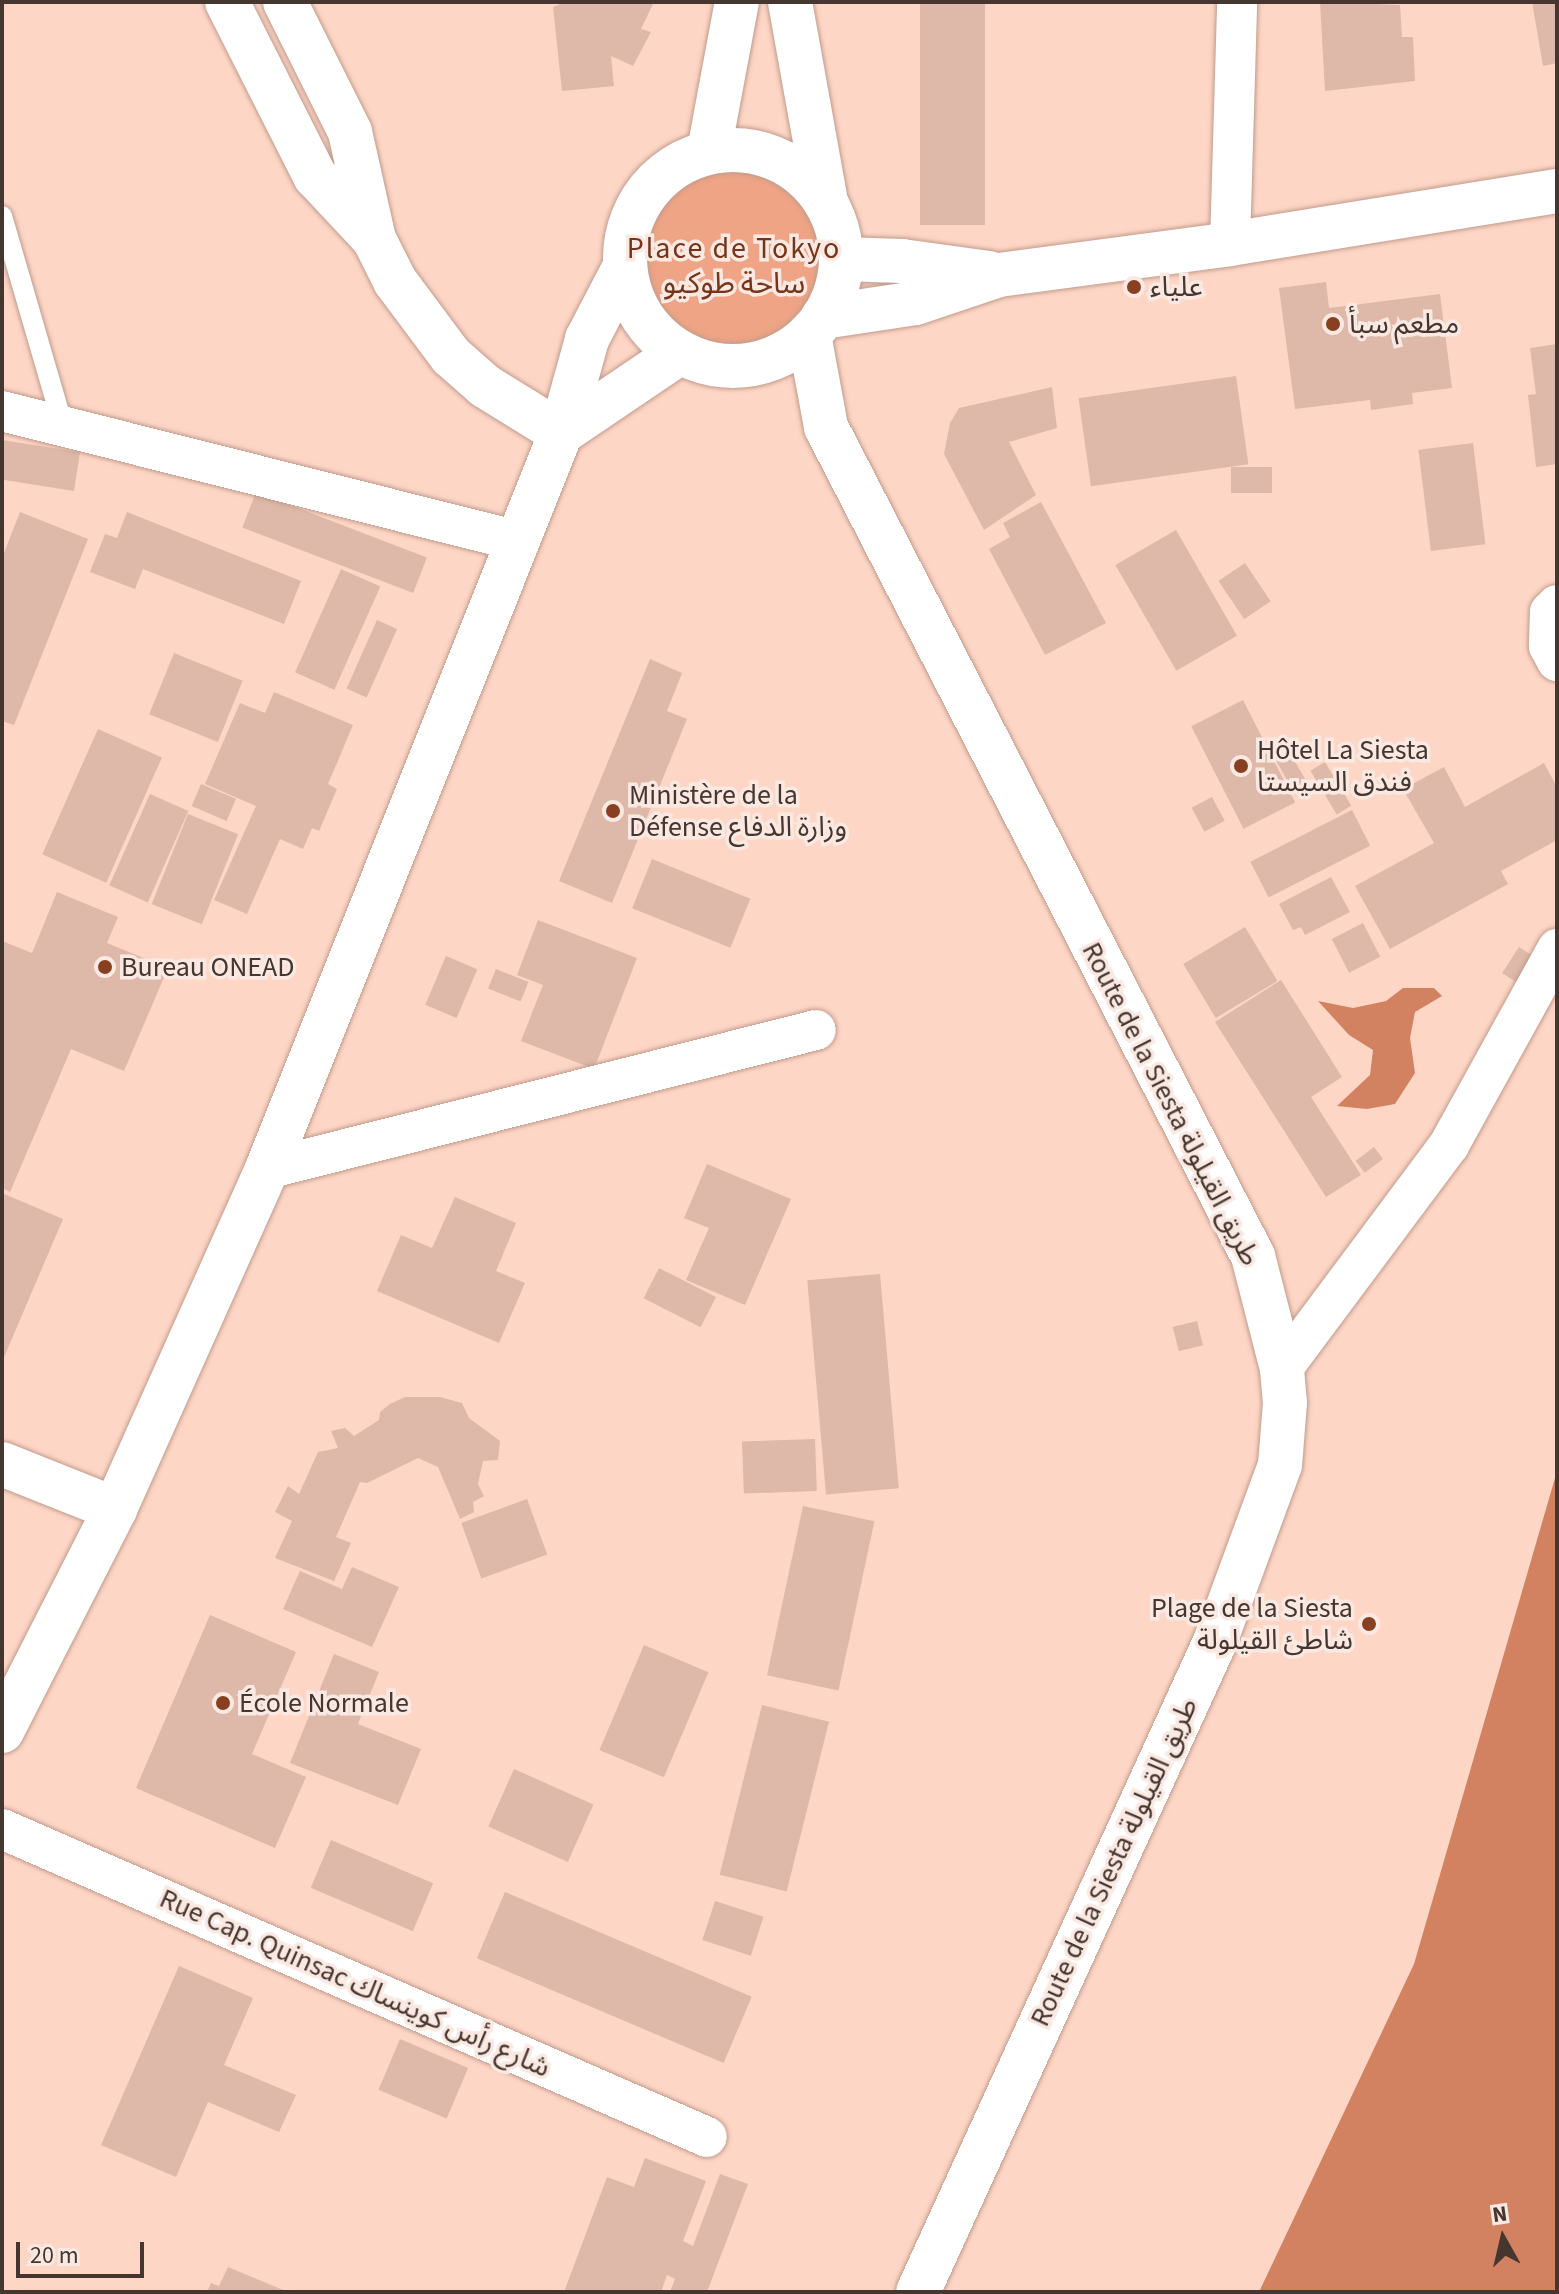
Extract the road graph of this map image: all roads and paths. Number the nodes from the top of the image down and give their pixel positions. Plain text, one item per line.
1 (227, 2) edge
2 (285, 2) edge
3 (737, 2) edge
4 (790, 2) edge
5 (1237, 2) edge
6 (709, 151) junction
7 (1557, 191) edge
8 (826, 202) junction
9 (2, 216) edge
10 (374, 239) junction
11 (1230, 244) junction
12 (842, 259) junction
13 (624, 268) junction
14 (999, 275) junction
15 (816, 326) junction
16 (679, 353) junction
17 (768, 360) junction
18 (2, 411) edge
19 (62, 422) junction
20 (826, 427) junction
21 (561, 433) junction
22 (514, 540) junction
23 (1557, 605) edge
24 (1557, 661) edge
25 (1557, 949) edge
26 (816, 1030) dead end
27 (267, 1169) junction
28 (1282, 1369) junction
29 (2, 1464) edge
30 (115, 1509) junction
31 (2, 1731) edge
32 (2, 1829) edge
33 (707, 2137) dead end
34 (918, 2292) edge

1 - 10 main road
2 - 10 main road
3 - 6 main road
4 - 8 main road
5 - 11 street
6 - 8 main road
6 - 13 main road
7 - 11 main road
8 - 12 main road
9 - 19 lane
10 - 21 main road
11 - 14 main road
12 - 14 main road
12 - 15 main road
13 - 16 main road
13 - 21 main road
14 - 15 main road
15 - 17 main road
15 - 20 main road, Route de la Siesta طريق القيلولة
16 - 17 main road
16 - 21 main road
17 - 20 main road, Route de la Siesta طريق القيلولة
18 - 19 street
19 - 22 street
20 - 28 main road, Route de la Siesta طريق القيلولة
21 - 22 main road
22 - 27 main road
23 - 24 street
25 - 28 street
26 - 27 street
27 - 30 main road
28 - 34 main road, Route de la Siesta طريق القيلولة
29 - 30 main road
30 - 31 main road
32 - 33 street, Rue Cap. Quinsac شارع رأس كوينساك

